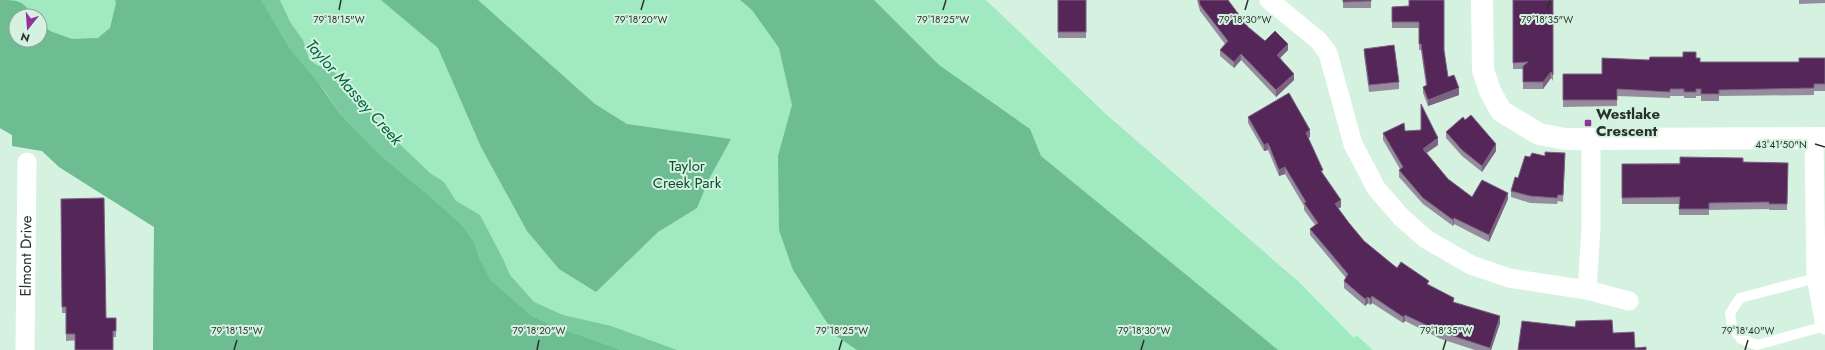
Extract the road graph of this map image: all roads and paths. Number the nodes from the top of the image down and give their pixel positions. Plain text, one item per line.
1 (1269, 0) edge
2 (1482, 0) edge
3 (1819, 138) edge
4 (1591, 139) junction
5 (27, 162) dead end
6 (1816, 278) junction
7 (1587, 290) junction
8 (1629, 301) dead end
9 (1825, 325) edge
10 (24, 350) edge

1 - 7 street
2 - 4 street
3 - 4 street
3 - 6 street
4 - 7 street
5 - 10 street, Elmont Drive
6 - 9 street
6 - 9 lane
7 - 8 street

